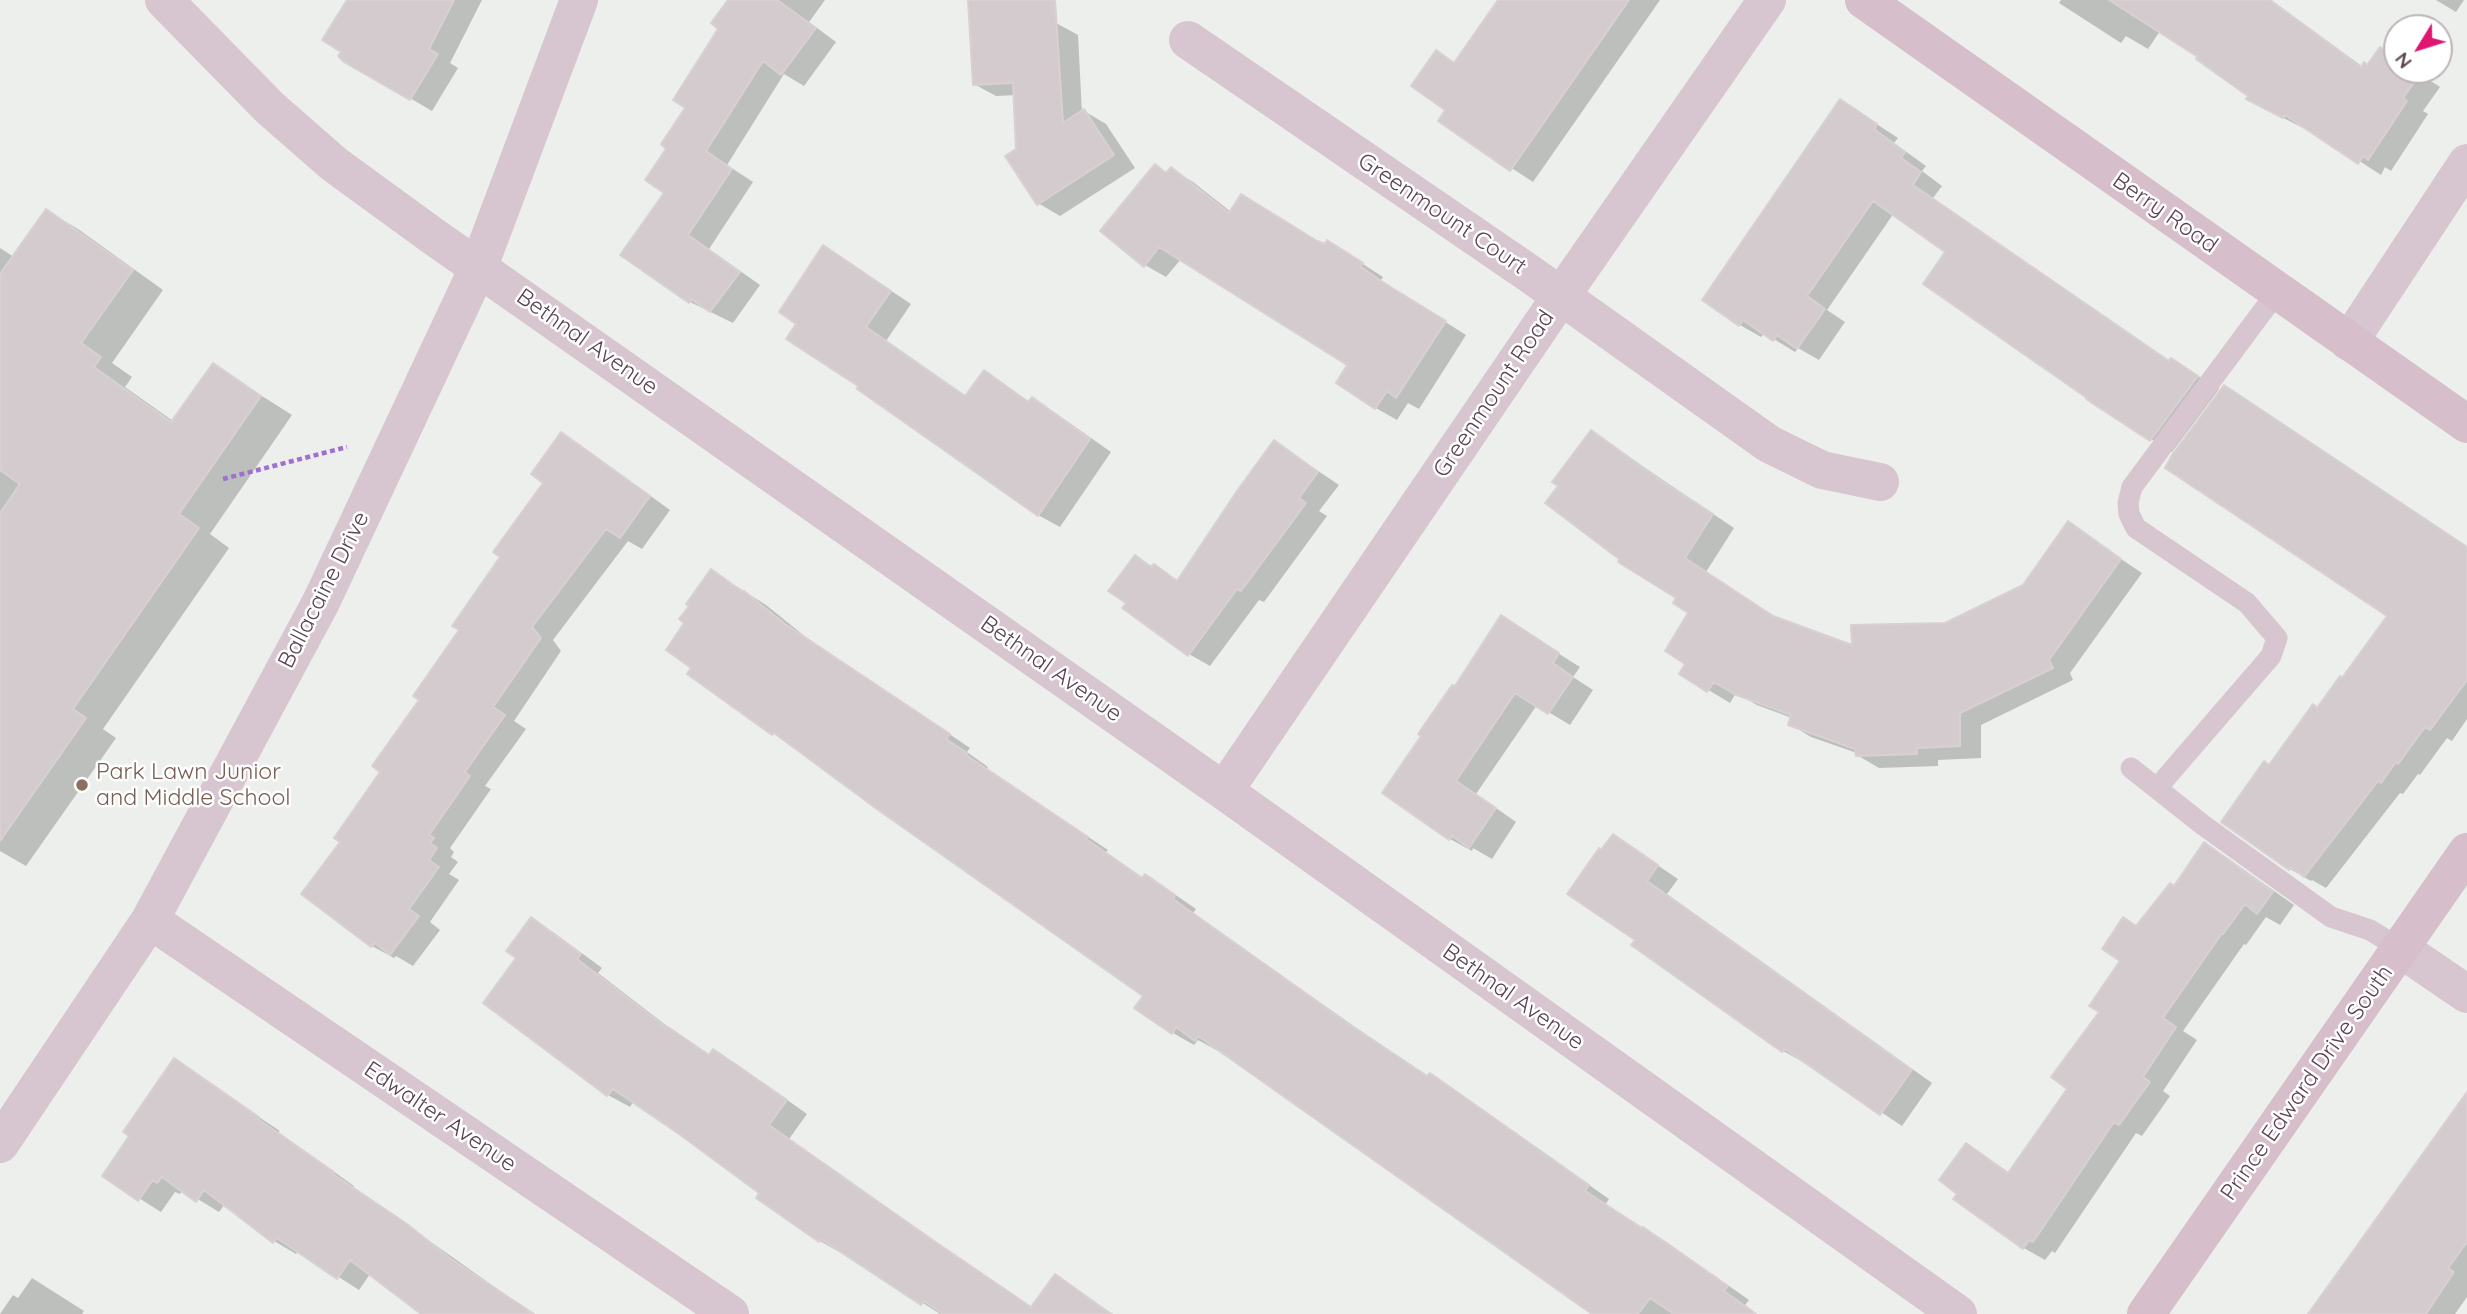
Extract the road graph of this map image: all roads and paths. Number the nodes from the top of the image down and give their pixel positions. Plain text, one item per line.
1 (164, 0) edge
2 (579, 0) edge
3 (1767, 0) edge
4 (1864, 0) edge
5 (1188, 40) dead end
6 (2467, 163) edge
7 (479, 266) junction
8 (2277, 292) junction
9 (1561, 296) junction
10 (2349, 342) junction
11 (2467, 424) edge
12 (347, 447) dead end
13 (223, 479) dead end
14 (1880, 482) dead end
15 (2131, 768) dead end
16 (2157, 788) junction
17 (1224, 791) junction
18 (2467, 852) edge
19 (150, 920) junction
20 (2401, 949) junction
21 (2467, 994) edge
22 (0, 1144) edge
23 (730, 1314) edge
24 (1958, 1314) edge
25 (2146, 1314) edge

1 - 7 street, Bethnal Avenue
2 - 7 street, Ballacaine Drive
3 - 9 street, Greenmount Road
4 - 8 street, Berry Road
5 - 9 street, Greenmount Court
6 - 10 street
7 - 17 street, Bethnal Avenue
7 - 19 street, Ballacaine Drive
8 - 10 street, Berry Road
8 - 16 lane
9 - 14 street, Greenmount Court
9 - 17 street, Greenmount Road
10 - 11 street, Berry Road
12 - 13 path
15 - 16 lane
16 - 20 lane
17 - 24 street, Bethnal Avenue
18 - 20 street, Prince Edward Drive South
19 - 22 street, Ballacaine Drive
19 - 23 street, Edwalter Avenue
20 - 21 street
20 - 25 street, Prince Edward Drive South

